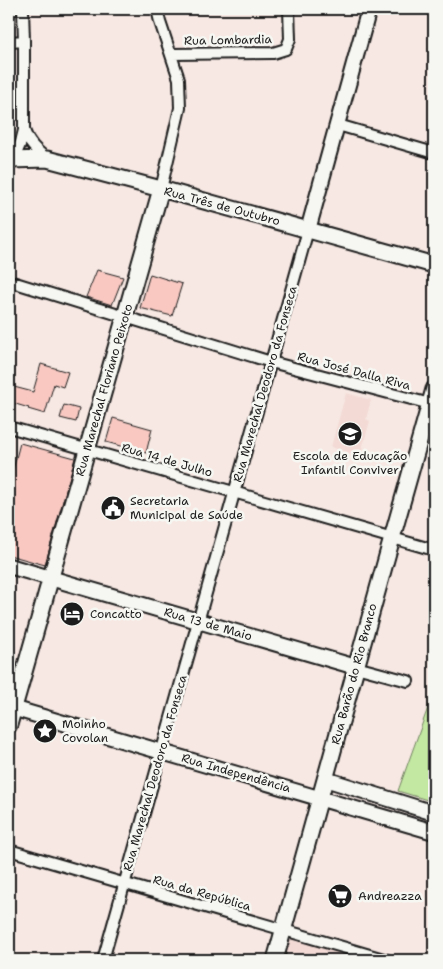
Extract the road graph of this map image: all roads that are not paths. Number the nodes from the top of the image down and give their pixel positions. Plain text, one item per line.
1 (23, 9) edge
2 (157, 9) edge
3 (289, 9) edge
4 (370, 9) edge
5 (9, 42) edge
6 (24, 42) junction
7 (171, 54) junction
8 (338, 125) junction
9 (24, 130) junction
10 (434, 153) edge
11 (47, 159) junction
12 (11, 160) edge
13 (161, 189) junction
14 (308, 230) junction
15 (434, 265) edge
16 (9, 281) edge
17 (124, 318) junction
18 (271, 362) junction
19 (434, 389) edge
20 (432, 405) edge
21 (9, 427) edge
22 (87, 450) junction
23 (234, 492) junction
24 (392, 538) junction
25 (434, 550) edge
26 (9, 566) edge
27 (50, 578) junction
28 (198, 621) junction
29 (356, 667) junction
30 (408, 681) dead end
31 (11, 708) edge
32 (9, 725) edge
33 (161, 752) junction
34 (325, 780) junction
35 (320, 798) junction
36 (434, 813) edge
37 (434, 832) edge
38 (9, 850) edge
39 (124, 884) junction
40 (283, 930) junction
41 (103, 960) edge
42 (275, 960) edge
43 (387, 960) edge

1 - 6 street
2 - 7 street, Rua Marechal Floriano Peixoto
3 - 7 street, Rua Lombardia
4 - 8 street, Rua Marechal Deodoro da Fonseca
5 - 6 street
6 - 9 street
7 - 13 street, Rua Marechal Floriano Peixoto
8 - 10 street
8 - 14 street, Rua Marechal Deodoro da Fonseca
9 - 11 street
9 - 12 street
11 - 12 main road, Rua Três de Outubro
11 - 13 main road, Rua Três de Outubro
13 - 14 main road, Rua Três de Outubro
13 - 17 main road, Rua Marechal Floriano Peixoto
14 - 15 main road, Rua Três de Outubro
14 - 18 street, Rua Marechal Deodoro da Fonseca
16 - 17 street, Rua José Dalla Riva
17 - 18 street, Rua José Dalla Riva
17 - 22 main road, Rua Marechal Floriano Peixoto
18 - 20 street, Rua José Dalla Riva
18 - 23 street, Rua Marechal Deodoro da Fonseca
19 - 20 main road, Rua Barão do Rio Branco
20 - 24 main road, Rua Barão do Rio Branco
21 - 22 street, Rua 14 de Julho
22 - 23 street, Rua 14 de Julho
22 - 27 main road, Rua Marechal Floriano Peixoto
23 - 24 street, Rua 14 de Julho
23 - 28 street, Rua Marechal Deodoro da Fonseca
24 - 25 street, Rua 14 de Julho
24 - 29 main road, Rua Barão do Rio Branco
26 - 27 street, Rua 13 de Maio
27 - 28 street, Rua 13 de Maio
27 - 31 main road, Rua Marechal Floriano Peixoto
28 - 29 street, Rua 13 de Maio
28 - 33 street, Rua Marechal Deodoro da Fonseca
29 - 30 street, Rua 13 de Maio
29 - 34 main road, Rua Barão do Rio Branco
31 - 32 main road, Rua Marechal Floriano Peixoto
31 - 33 street, Rua Independência
33 - 35 street, Rua Independência
33 - 39 street, Rua Marechal Deodoro da Fonseca
34 - 35 main road, Rua Barão do Rio Branco
34 - 36 street
35 - 37 street, Rua Independência
35 - 40 main road, Rua Barão do Rio Branco
38 - 39 street, Rua da República
39 - 40 street, Rua da República
39 - 41 street, Rua Marechal Deodoro da Fonseca
40 - 42 main road, Rua Barão do Rio Branco
40 - 43 street, Rua da República

